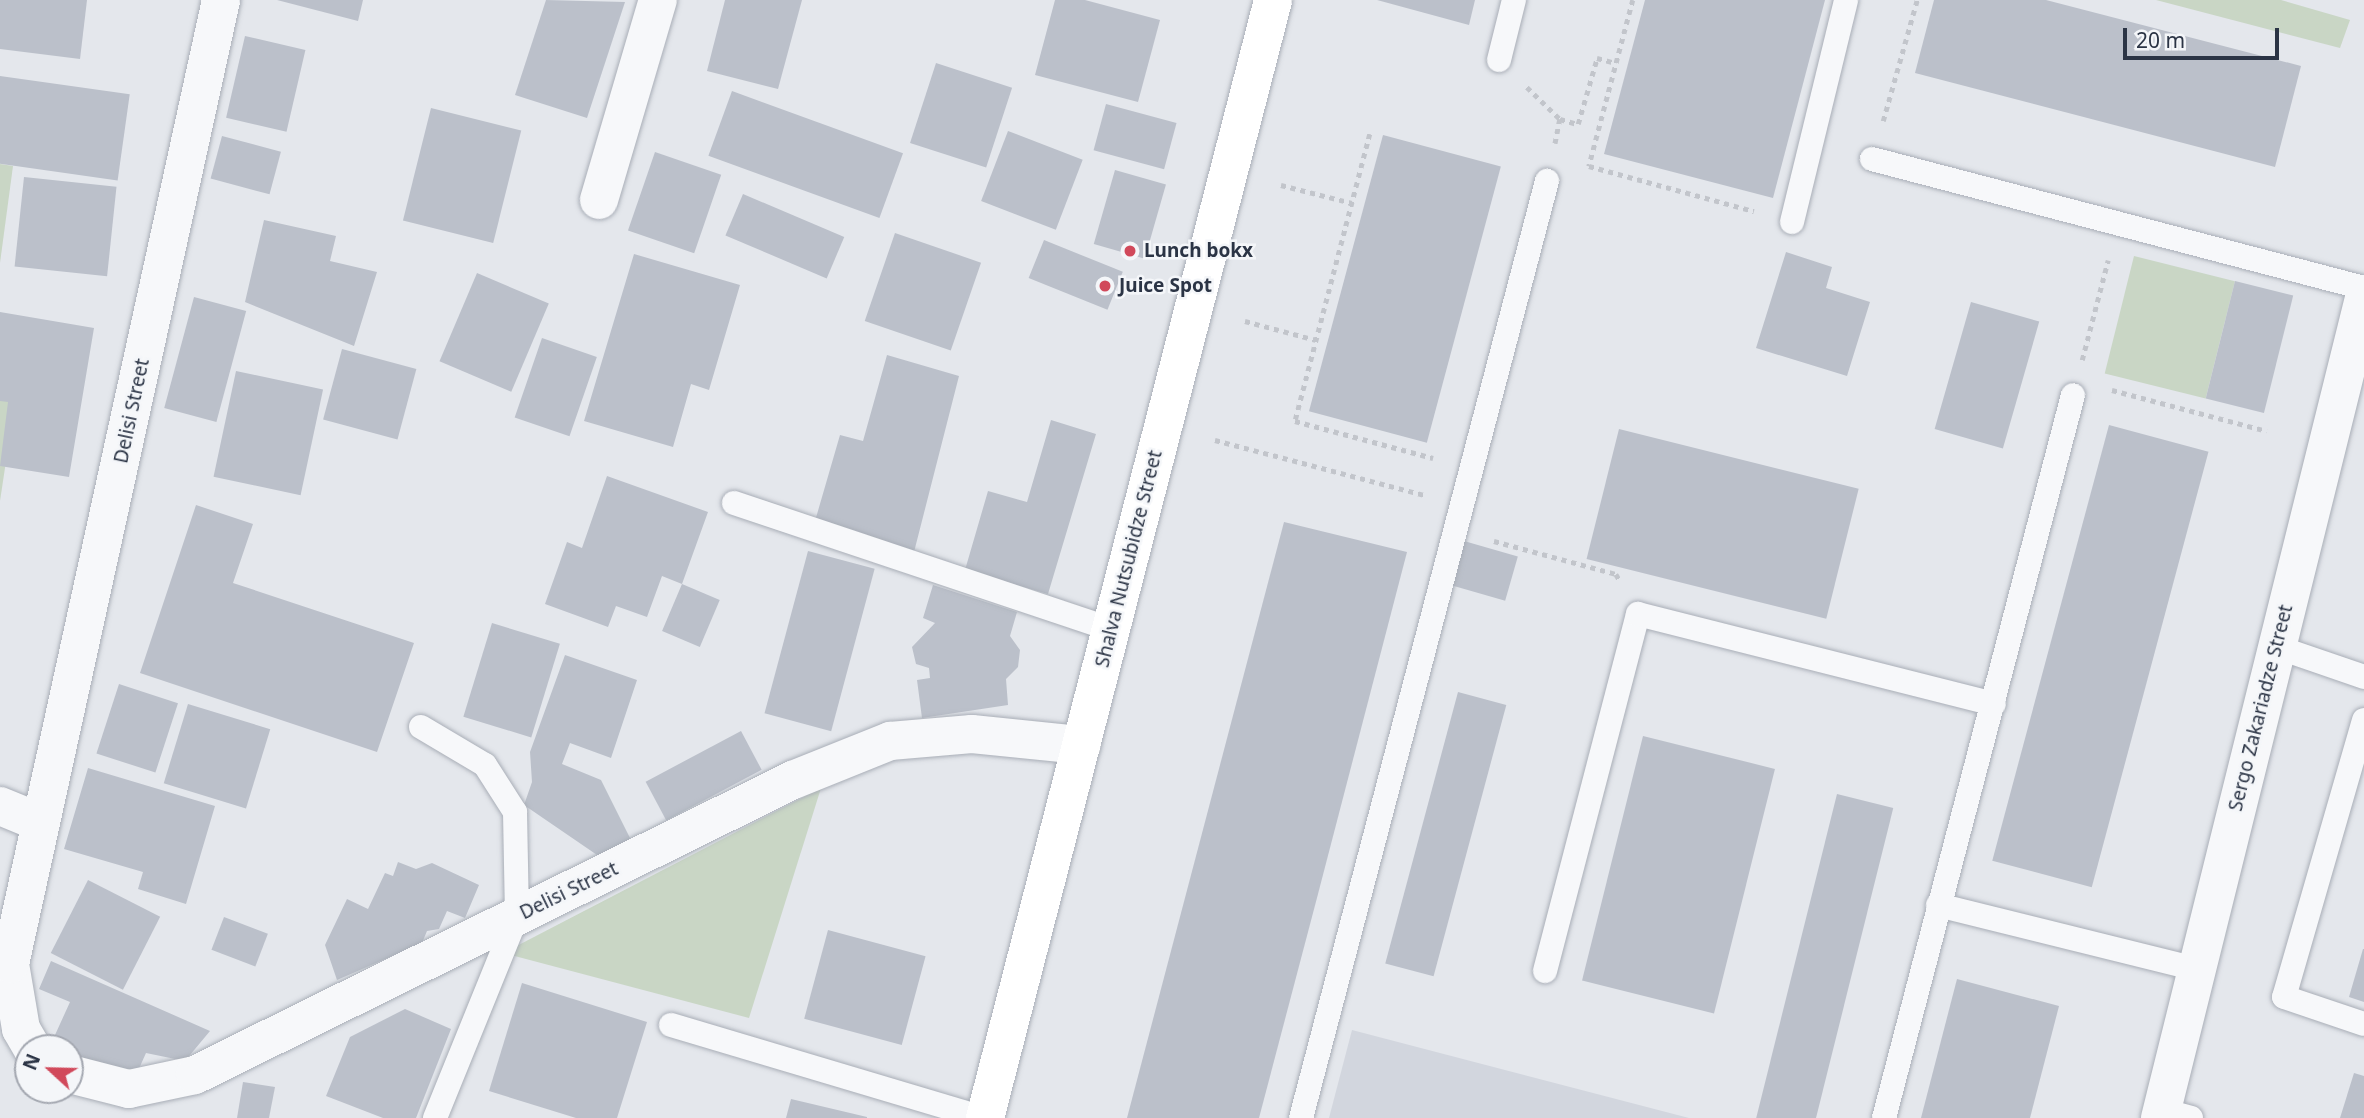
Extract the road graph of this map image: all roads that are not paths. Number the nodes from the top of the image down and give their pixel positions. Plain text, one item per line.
1 (221, 0) edge
2 (658, 0) edge
3 (1273, 0) edge
4 (1514, 0) edge
5 (1846, 0) edge
6 (1499, 60) road end
7 (1872, 159) road end
8 (1547, 181) road end
9 (599, 200) dead end
10 (1792, 222) road end
11 (2364, 288) edge
12 (2364, 298) edge
13 (2075, 388) road end
14 (734, 503) dead end
15 (1111, 629) junction
16 (2277, 647) junction
17 (2364, 677) edge
18 (1994, 704) junction
19 (2364, 720) edge
20 (421, 727) dead end
21 (1080, 745) junction
22 (0, 806) edge
23 (39, 822) junction
24 (1938, 905) junction
25 (517, 916) junction
26 (2197, 969) junction
27 (1545, 971) dead end
28 (2364, 1024) edge
29 (671, 1025) dead end
30 (24, 1034) edge
31 (84, 1078) edge
32 (2171, 1115) edge
33 (435, 1118) edge
34 (984, 1118) edge
35 (1301, 1118) edge
36 (1884, 1118) edge

1 - 23 street, Delisi Street
2 - 9 street
3 - 15 main road, Shalva Nutsubidze Street
4 - 6 lane
5 - 10 lane
7 - 11 lane
8 - 35 lane
12 - 16 street, Sergo Zakariadze Street
13 - 18 lane
14 - 15 lane
15 - 21 main road, Shalva Nutsubidze Street
16 - 17 lane
16 - 26 street, Sergo Zakariadze Street
18 - 24 lane
18 - 27 lane
19 - 28 lane
20 - 25 lane
21 - 25 street, Delisi Street
21 - 34 main road, Shalva Nutsubidze Street
22 - 23 street
23 - 30 street, Delisi Street
24 - 26 lane
24 - 36 lane
25 - 31 street, Delisi Street
25 - 33 lane
26 - 32 street, Sergo Zakariadze Street
29 - 34 lane

